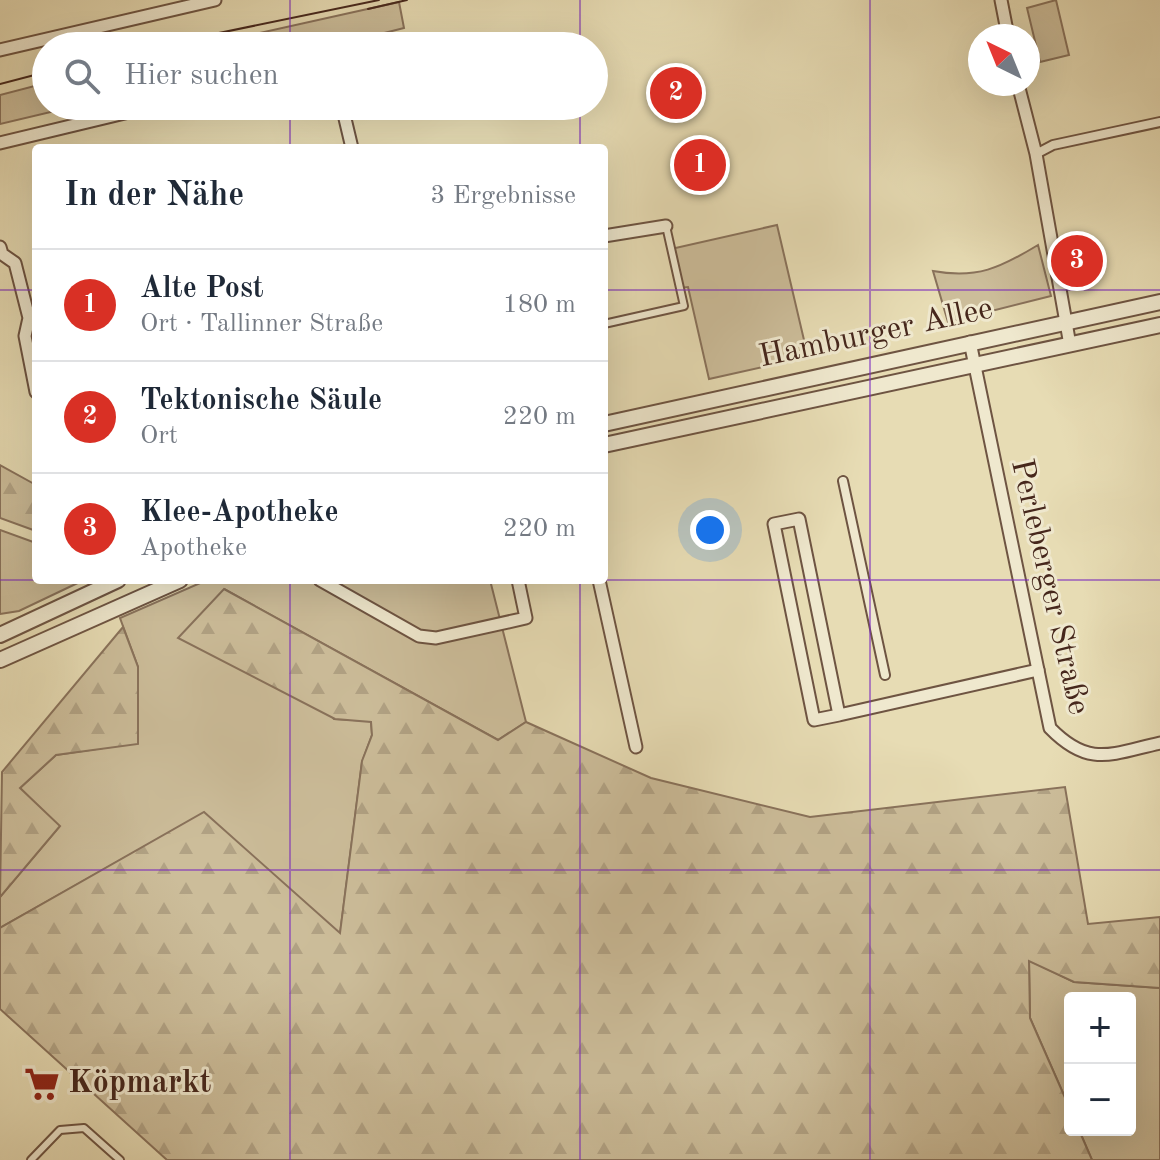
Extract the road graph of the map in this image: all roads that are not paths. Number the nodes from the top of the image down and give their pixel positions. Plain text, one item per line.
1 (146, 0) edge
2 (215, 0) edge
3 (1001, 0) edge
4 (149, 15) junction
5 (1006, 24) edge
6 (77, 32) edge
7 (32, 42) edge
8 (0, 50) edge
9 (1021, 96) edge
10 (96, 120) edge
11 (345, 120) edge
12 (1160, 122) edge
13 (0, 143) edge
14 (351, 144) edge
15 (1036, 154) junction
16 (666, 226) joint
17 (608, 235) edge
18 (1, 252) edge
19 (1160, 302) edge
20 (1066, 322) junction
21 (608, 323) edge
22 (1160, 325) edge
23 (970, 342) junction
24 (1070, 345) junction
25 (32, 366) edge
26 (974, 366) junction
27 (608, 423) edge
28 (608, 444) edge
29 (843, 481) dead end
30 (109, 584) edge
31 (171, 584) edge
32 (327, 584) edge
33 (519, 584) edge
34 (600, 584) edge
35 (8, 628) edge
36 (0, 635) edge
37 (3, 661) edge
38 (1038, 670) junction
39 (885, 675) dead end
40 (839, 715) junction
41 (1160, 743) edge
42 (636, 747) dead end
43 (31, 1160) edge
44 (120, 1160) edge

1 - 4 street
2 - 4 street
3 - 5 street
4 - 6 street
7 - 8 street
9 - 15 street
10 - 13 street
11 - 14 street
12 - 15 street
15 - 20 street
16 - 17 street
16 - 21 lane
18 - 25 street
19 - 20 street, Hamburger Allee
20 - 23 street, Hamburger Allee
20 - 24 street
22 - 24 street, Hamburger Allee
23 - 26 street, Perleberger Straße
23 - 27 street, Hamburger Allee
24 - 26 street, Hamburger Allee
26 - 28 street, Hamburger Allee
26 - 38 street, Perleberger Straße
29 - 39 street
30 - 35 street
31 - 37 street
32 - 33 street
34 - 42 street
35 - 36 street
38 - 40 street
38 - 41 street, Perleberger Straße
40 - 40 street
43 - 44 lane

